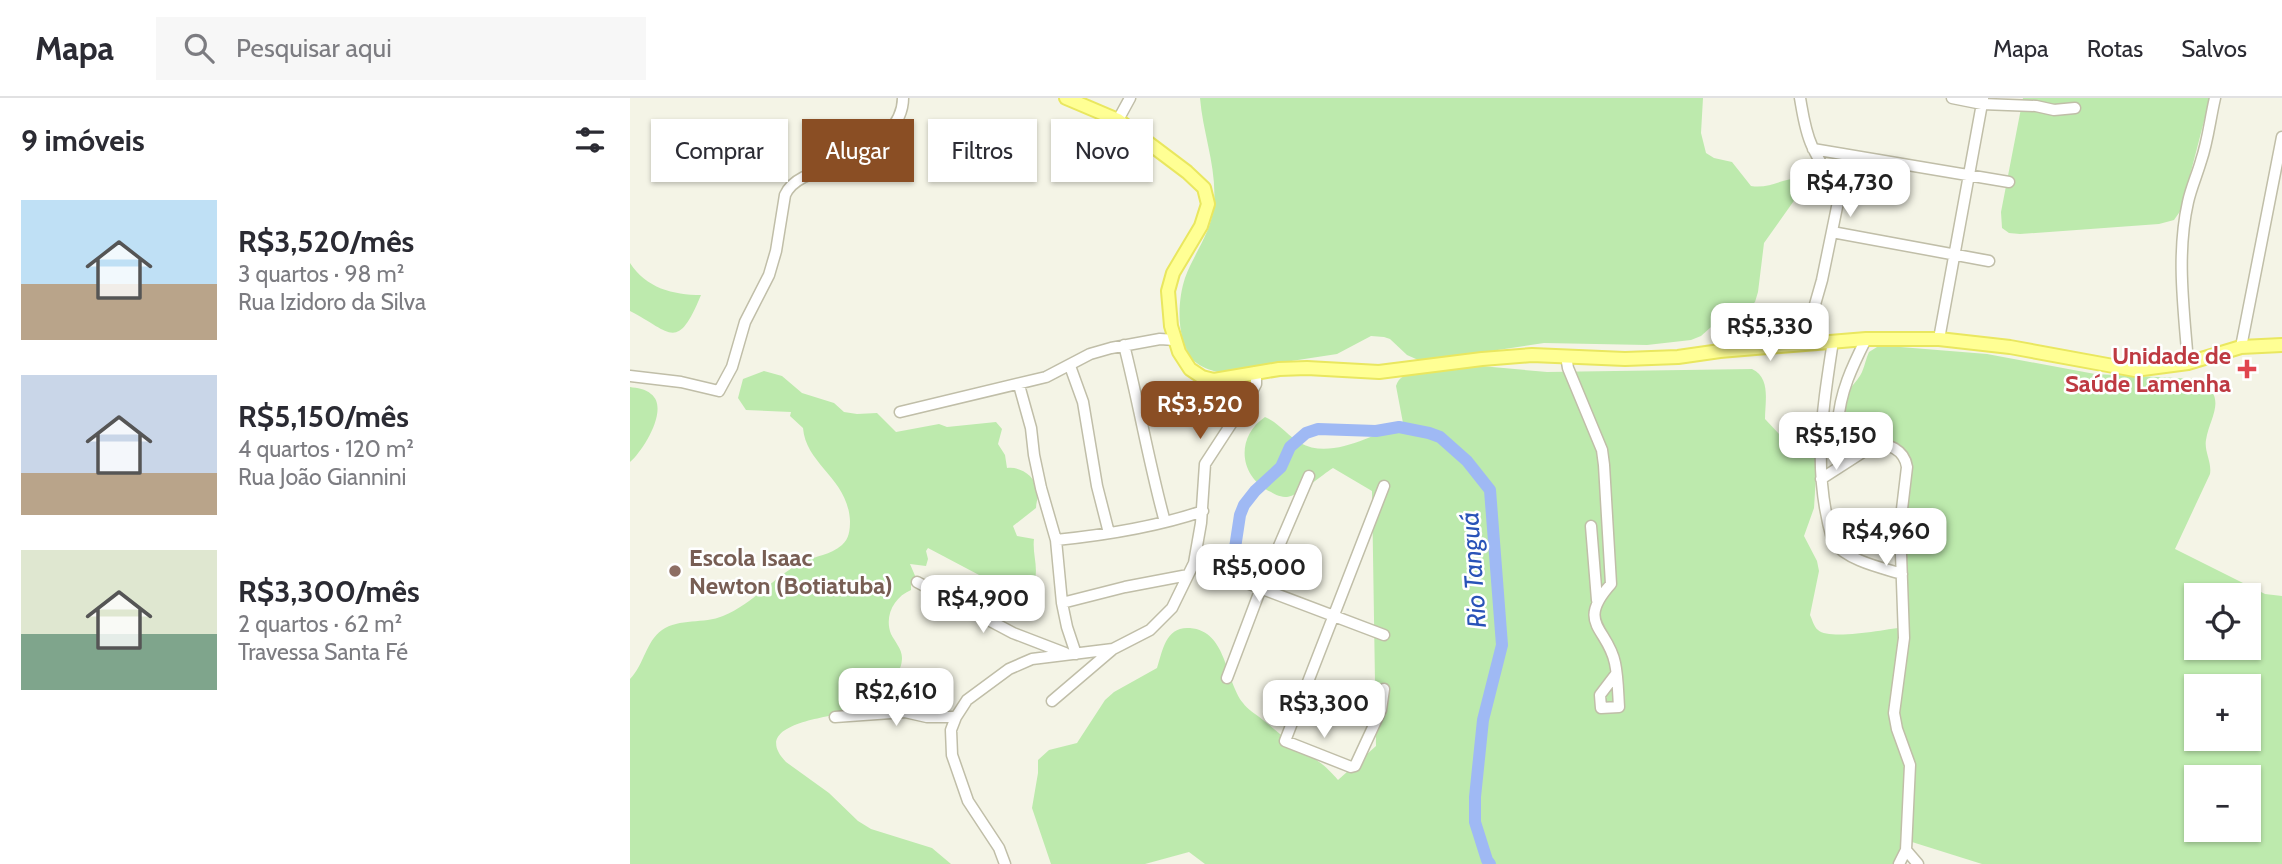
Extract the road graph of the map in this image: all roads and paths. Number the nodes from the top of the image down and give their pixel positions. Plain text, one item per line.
1 (903, 98) edge
2 (1066, 98) edge
3 (1129, 98) edge
4 (1800, 98) edge
5 (1952, 98) edge
6 (2214, 98) edge
7 (1982, 101) edge
8 (2075, 108) dead end
9 (1116, 119) edge
10 (1118, 119) edge
11 (2282, 137) edge
12 (1153, 146) edge
13 (1814, 149) junction
14 (2280, 154) edge
15 (1969, 176) junction
16 (2009, 182) dead end
17 (1832, 232) junction
18 (1955, 255) junction
19 (1989, 261) dead end
20 (1866, 339) junction
21 (1939, 339) junction
22 (1175, 340) junction
23 (1833, 341) junction
24 (1804, 343) junction
25 (1124, 345) junction
26 (2282, 345) edge
27 (2241, 347) junction
28 (1566, 356) junction
29 (2188, 363) junction
30 (1070, 366) junction
31 (1256, 372) junction
32 (630, 376) edge
33 (1019, 385) junction
34 (900, 412) dead end
35 (1866, 450) dead end
36 (1309, 476) dead end
37 (1821, 479) junction
38 (1384, 486) dead end
39 (1203, 512) junction
40 (1165, 522) junction
41 (1591, 526) dead end
42 (1109, 533) junction
43 (1056, 540) junction
44 (1194, 563) junction
45 (1188, 575) junction
46 (1902, 575) junction
47 (918, 582) dead end
48 (1261, 588) junction
49 (1597, 600) junction
50 (1062, 603) junction
51 (1335, 617) junction
52 (1384, 635) dead end
53 (1113, 649) junction
54 (1065, 653) junction
55 (1076, 654) junction
56 (1616, 674) dead end
57 (1227, 678) dead end
58 (1384, 689) dead end
59 (1052, 701) dead end
60 (835, 717) dead end
61 (956, 717) junction
62 (1906, 850) junction
63 (1005, 864) edge
64 (1899, 864) edge
65 (1918, 864) edge

1 - 32 street
2 - 9 main road
3 - 10 street
4 - 13 street
5 - 7 street
6 - 29 street
7 - 8 street
7 - 15 street
11 - 14 street
12 - 22 main road
13 - 15 street
13 - 17 street
14 - 27 street
15 - 16 street
15 - 18 street
17 - 18 street
17 - 24 street
18 - 19 street
18 - 21 street
20 - 21 main road
20 - 23 main road
20 - 46 street
21 - 29 main road
22 - 25 street
22 - 31 main road
23 - 24 main road
23 - 37 street
24 - 28 main road
25 - 30 street
25 - 40 street
26 - 27 main road
27 - 29 main road
28 - 31 main road
28 - 49 street
30 - 33 street
30 - 42 street
31 - 39 street
33 - 34 street
33 - 43 street
35 - 37 street
36 - 48 street
37 - 46 street
38 - 51 street
39 - 40 street
39 - 44 street
40 - 42 street
41 - 49 street
42 - 43 street
43 - 50 street
44 - 45 street
44 - 48 street
45 - 50 street
45 - 53 street
46 - 62 street
47 - 54 street
48 - 51 street
48 - 57 street
49 - 56 street
50 - 55 street
51 - 52 street
51 - 58 street
53 - 55 street
53 - 59 street
54 - 55 street
54 - 61 street
60 - 61 street
61 - 63 street
62 - 64 street
62 - 65 street

